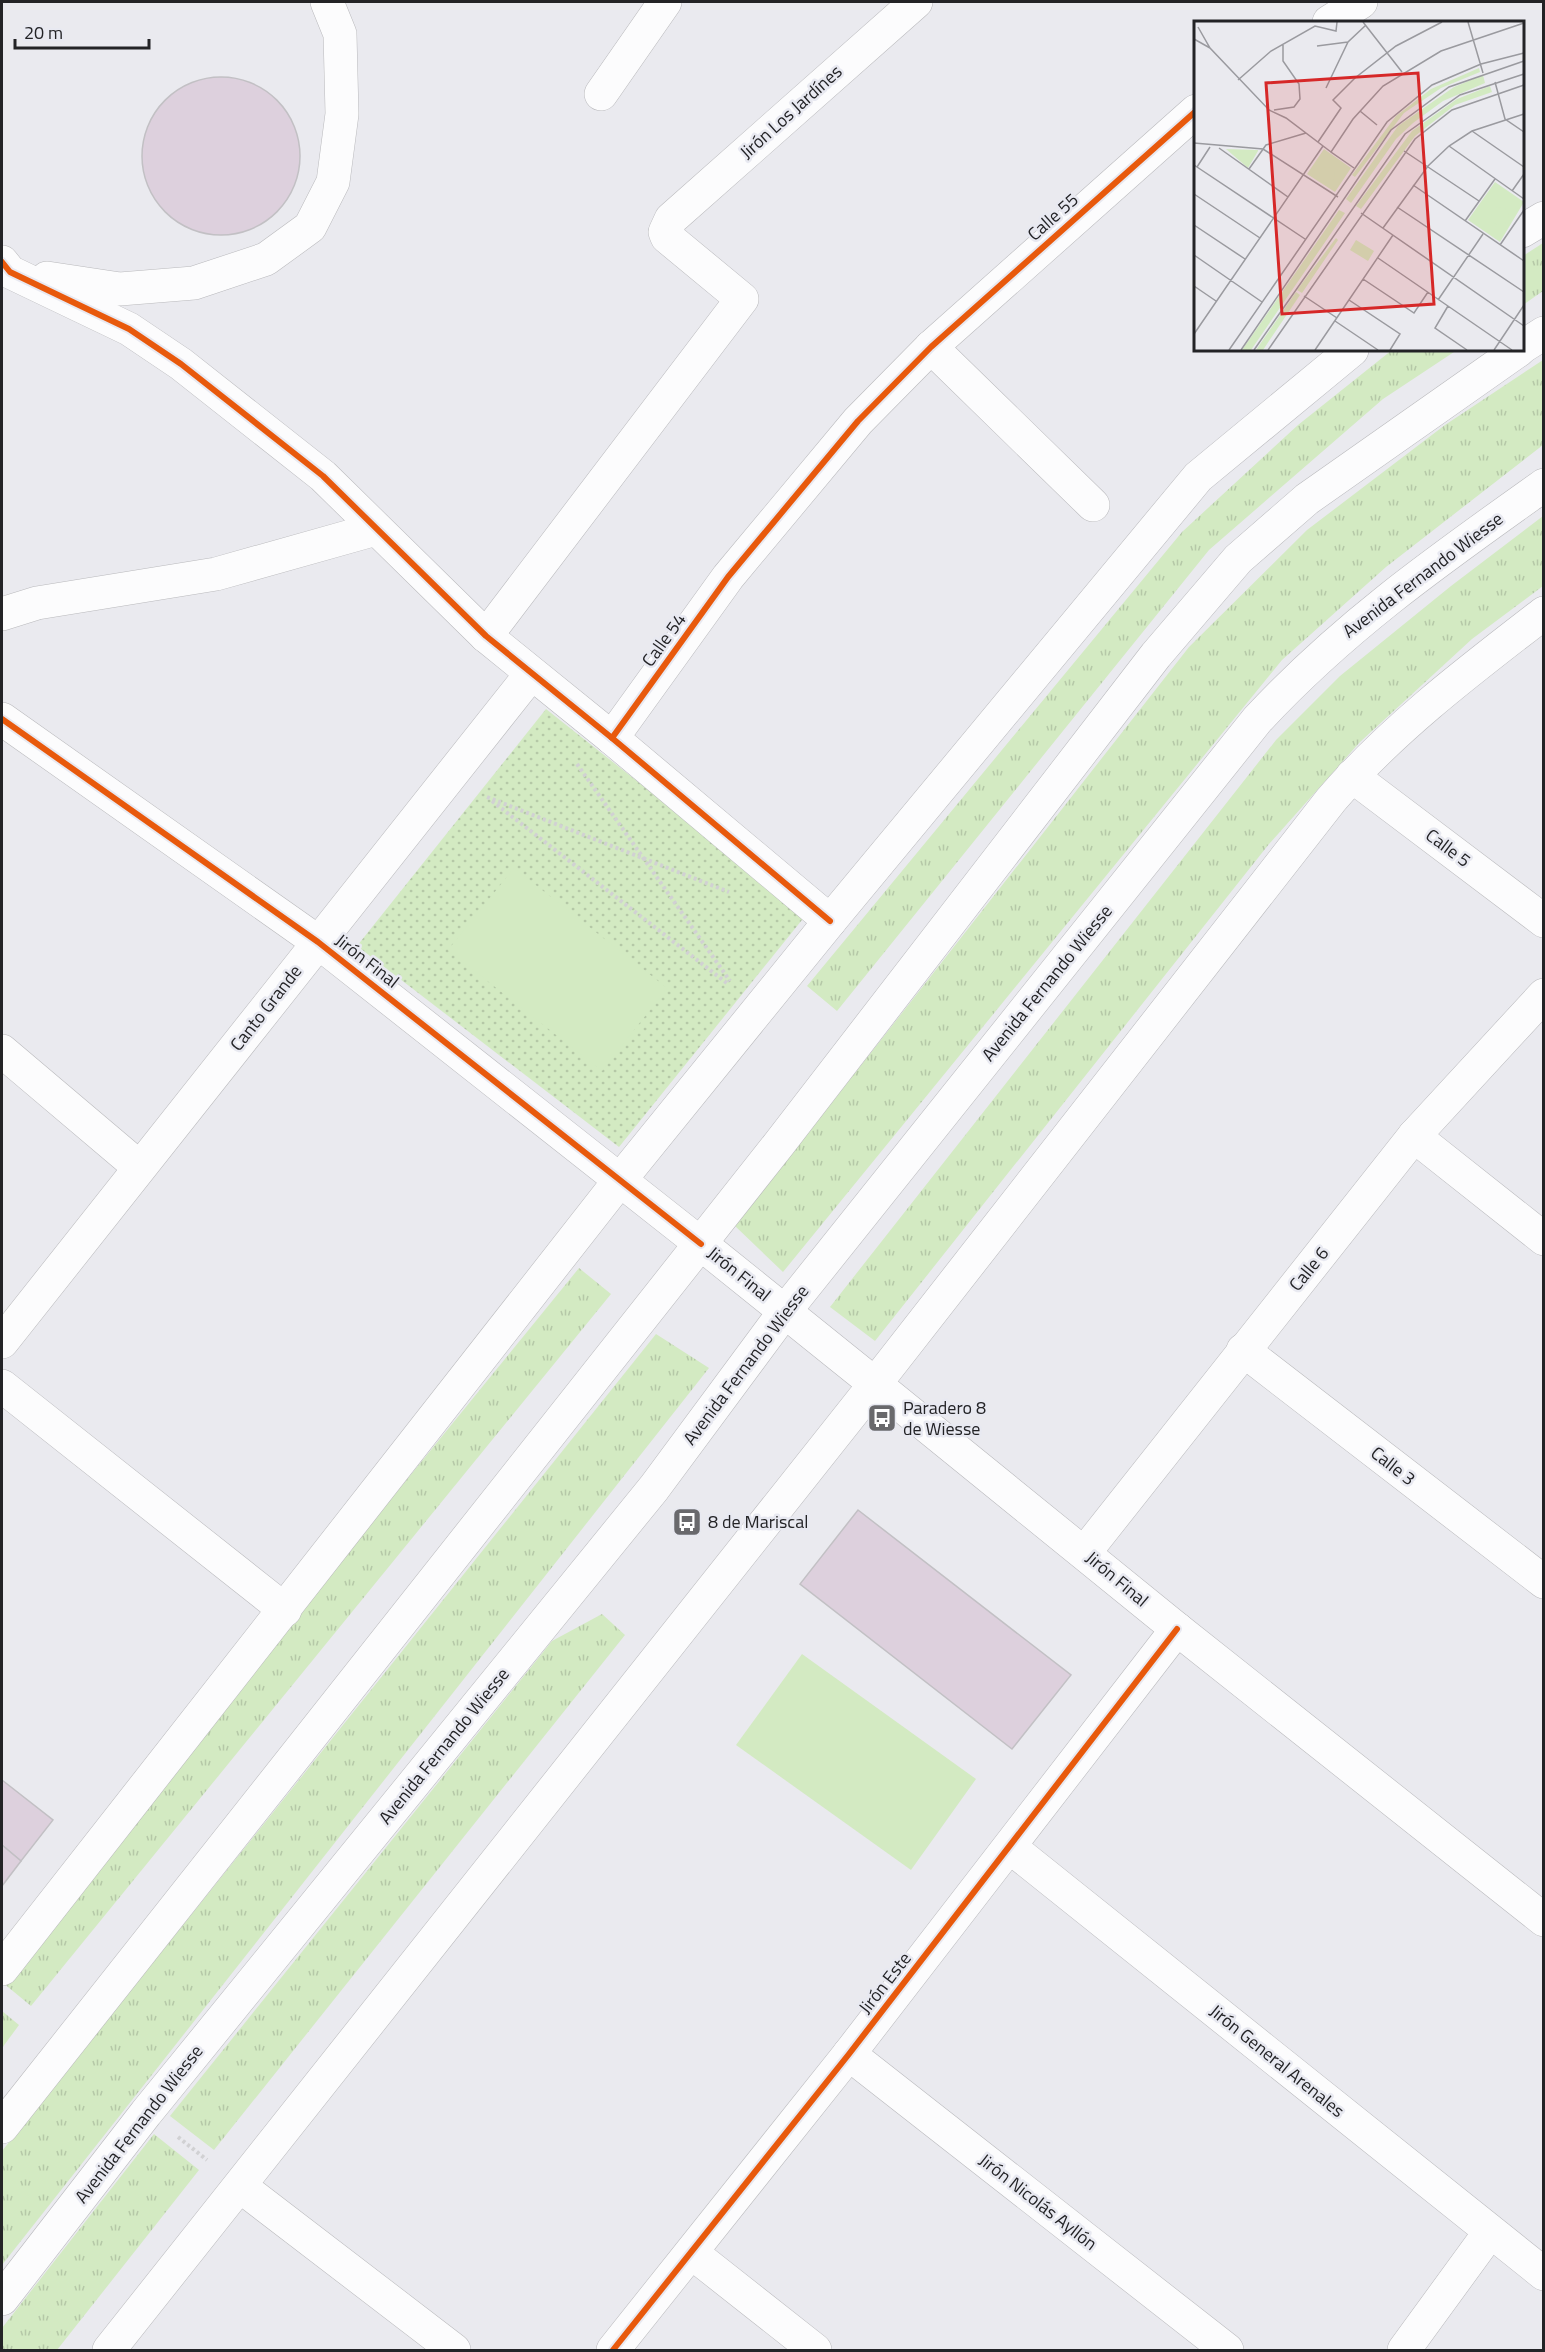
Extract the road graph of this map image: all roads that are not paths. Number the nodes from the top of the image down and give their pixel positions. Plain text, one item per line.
1 (327, 2) edge
2 (665, 2) edge
3 (916, 2) edge
4 (1361, 2) edge
5 (1331, 21) edge
6 (601, 93) dead end
7 (1194, 113) edge
8 (1544, 218) edge
9 (1524, 230) edge
10 (6, 267) edge
11 (1544, 333) edge
12 (1524, 346) edge
13 (931, 347) junction
14 (1351, 351) edge
15 (1517, 351) edge
16 (1544, 485) edge
17 (1093, 505) dead end
18 (376, 529) junction
19 (1544, 613) edge
20 (2, 614) edge
21 (486, 636) junction
22 (531, 674) junction
23 (2, 719) edge
24 (612, 738) junction
25 (1352, 776) junction
26 (830, 921) junction
27 (1544, 921) edge
28 (318, 942) junction
29 (1544, 995) edge
30 (2, 1051) edge
31 (1414, 1136) junction
32 (139, 1167) junction
33 (620, 1180) junction
34 (1544, 1239) edge
35 (701, 1244) junction
36 (785, 1311) junction
37 (2, 1342) edge
38 (1244, 1350) junction
39 (875, 1384) junction
40 (2, 1386) edge
41 (1084, 1552) junction
42 (1544, 1582) edge
43 (285, 1610) junction
44 (1177, 1629) junction
45 (1010, 1847) junction
46 (1544, 1920) edge
47 (2, 1970) edge
48 (849, 2054) junction
49 (2, 2127) edge
50 (240, 2186) junction
51 (1491, 2232) junction
52 (692, 2253) junction
53 (1544, 2274) edge
54 (2, 2299) edge
55 (109, 2350) edge
56 (454, 2350) edge
57 (613, 2350) edge
58 (815, 2350) edge
59 (1227, 2350) edge
60 (1404, 2350) edge

1 - 10 street
2 - 6 street
3 - 21 street, Jirón Los Jardínes
4 - 5 street
7 - 13 street, Calle 55
8 - 9 street
10 - 18 street
11 - 12 street
13 - 17 street
13 - 24 street, Calle 54
14 - 26 street
15 - 35 street
16 - 36 street, Avenida Fernando Wiesse
18 - 20 street
18 - 21 street
19 - 25 street
21 - 22 street
22 - 24 street
22 - 28 street, Canto Grande
23 - 28 street, Jirón Final
24 - 26 street
25 - 27 street, Calle 5
25 - 39 street
26 - 33 street
28 - 32 street, Canto Grande
28 - 33 street, Jirón Final
29 - 31 street, Calle 6
30 - 32 street
31 - 34 street
31 - 38 street, Calle 6
32 - 37 street, Canto Grande
33 - 35 street, Jirón Final
33 - 43 street
35 - 36 street, Jirón Final
35 - 49 street
36 - 39 street, Jirón Final
36 - 54 street, Avenida Fernando Wiesse
38 - 41 street, Calle 6
38 - 42 street, Calle 3
39 - 41 street, Jirón Final
39 - 50 street
40 - 43 street
41 - 44 street, Jirón Final
43 - 47 street
44 - 45 street, Jirón Este
44 - 46 street, Jirón Final
45 - 48 street, Jirón Este
45 - 51 street, Jirón General Arenales
48 - 52 street, Jirón Este
48 - 59 street, Jirón Nicolás Ayllón
50 - 55 street
50 - 56 street
51 - 53 street, Jirón General Arenales
51 - 60 street
52 - 57 street, Jirón Este
52 - 58 street

